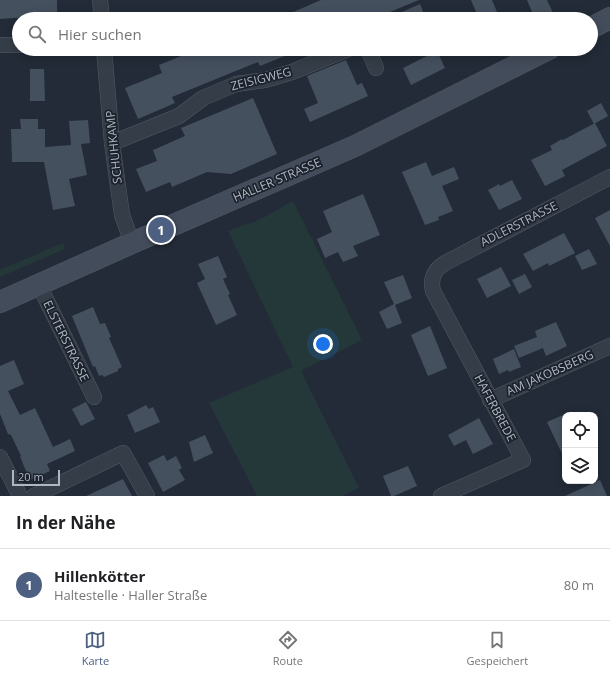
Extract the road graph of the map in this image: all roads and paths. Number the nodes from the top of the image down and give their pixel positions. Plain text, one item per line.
1 (100, 0) edge
2 (101, 12) edge
3 (610, 18) edge
4 (598, 24) edge
5 (0, 45) edge
6 (12, 45) edge
7 (105, 56) edge
8 (331, 56) edge
9 (371, 56) edge
10 (535, 56) edge
11 (376, 68) dead end
12 (112, 143) junction
13 (610, 177) edge
14 (132, 243) junction
15 (432, 276) joint
16 (39, 285) junction
17 (0, 302) edge
18 (610, 346) edge
19 (94, 397) dead end
20 (490, 400) junction
21 (0, 457) edge
22 (20, 496) edge
23 (34, 496) edge
24 (147, 496) edge
25 (441, 496) edge

1 - 2 street
3 - 4 main road
5 - 6 street
7 - 12 street, SCHUHKAMP
8 - 12 street, ZEISIGWEG
9 - 11 street
10 - 14 main road, HALLER STRASSE
12 - 14 street, SCHUHKAMP
13 - 15 street, ADLERSTRASSE
14 - 16 main road, HALLER STRASSE
15 - 20 street, HAFERBREDE
16 - 17 main road, HALLER STRASSE
16 - 19 street, ELSTERSTRASSE
18 - 20 street, AM JAKOBSBERG
20 - 25 street, HAFERBREDE
21 - 22 street
23 - 24 street

